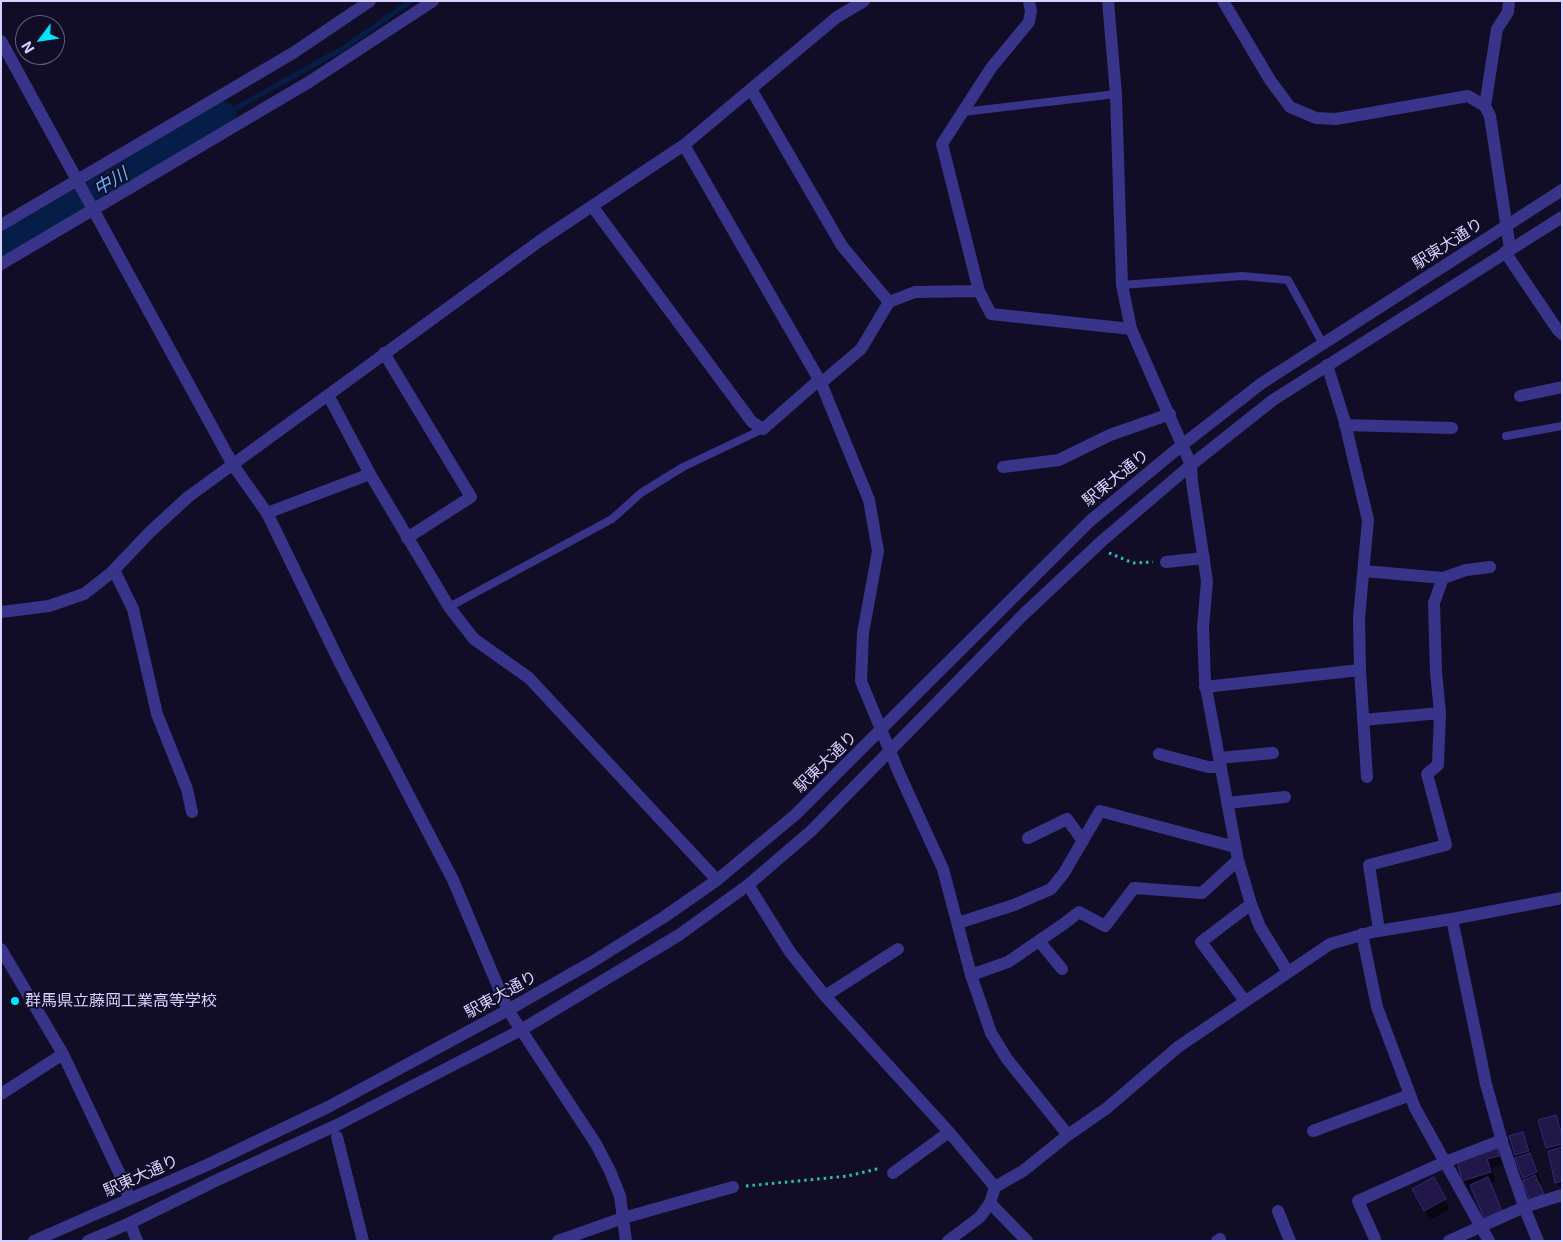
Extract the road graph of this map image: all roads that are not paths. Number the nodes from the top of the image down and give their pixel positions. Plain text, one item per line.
1 (370, 1) edge
2 (433, 1) edge
3 (1029, 1) edge
4 (1108, 1) edge
5 (1223, 1) edge
6 (1509, 1) edge
7 (860, 2) edge
8 (1, 41) edge
9 (751, 90) junction
10 (1116, 94) junction
11 (1485, 106) junction
12 (963, 112) junction
13 (684, 145) junction
14 (77, 180) junction
15 (1562, 190) edge
16 (592, 206) junction
17 (95, 210) junction
18 (1562, 217) edge
19 (1, 225) edge
20 (1506, 226) junction
21 (1507, 250) junction
22 (1, 264) edge
23 (1122, 285) junction
24 (979, 291) junction
25 (889, 302) junction
26 (1131, 329) junction
27 (1562, 334) edge
28 (1323, 344) junction
29 (384, 353) junction
30 (1327, 365) junction
31 (820, 382) junction
32 (1562, 387) edge
33 (328, 395) junction
34 (1520, 396) dead end
35 (1170, 414) junction
36 (1345, 425) junction
37 (1562, 426) edge
38 (1452, 428) dead end
39 (763, 429) junction
40 (1506, 436) dead end
41 (1182, 446) junction
42 (233, 465) junction
43 (1191, 465) junction
44 (1003, 467) dead end
45 (370, 474) junction
46 (267, 513) junction
47 (407, 538) junction
48 (1204, 558) junction
49 (1166, 562) road end
50 (1490, 568) dead end
51 (114, 570) junction
52 (1364, 570) junction
53 (1444, 578) junction
54 (449, 607) junction
55 (1, 612) edge
56 (1360, 670) junction
57 (1205, 687) junction
58 (1440, 713) junction
59 (1363, 720) junction
60 (881, 730) junction
61 (890, 749) junction
62 (1273, 753) dead end
63 (1159, 754) dead end
64 (1220, 763) junction
65 (1367, 776) dead end
66 (1285, 797) dead end
67 (1227, 803) junction
68 (192, 812) dead end
69 (1028, 838) dead end
70 (1083, 841) junction
71 (1235, 847) junction
72 (1238, 860) junction
73 (717, 880) junction
74 (748, 885) junction
75 (1562, 898) edge
76 (1251, 904) junction
77 (1452, 919) junction
78 (958, 924) junction
79 (1379, 930) junction
80 (1362, 934) junction
81 (1039, 941) junction
82 (1, 949) edge
83 (898, 949) dead end
84 (1062, 969) dead end
85 (1288, 972) junction
86 (971, 974) junction
87 (825, 996) junction
88 (1245, 1001) junction
89 (508, 1010) junction
90 (521, 1030) junction
91 (63, 1054) junction
92 (1, 1094) edge
93 (1410, 1095) junction
94 (1313, 1131) dead end
95 (949, 1132) junction
96 (1068, 1135) junction
97 (337, 1137) dead end
98 (1502, 1140) junction
99 (1445, 1162) junction
100 (893, 1174) road end
101 (733, 1187) road end
102 (995, 1187) junction
103 (1562, 1195) edge
104 (130, 1198) junction
105 (990, 1203) junction
106 (1524, 1207) junction
107 (1278, 1211) dead end
108 (623, 1218) junction
109 (130, 1223) junction
110 (1481, 1226) junction
111 (1374, 1240) edge
112 (34, 1241) edge
113 (88, 1241) edge
114 (137, 1241) edge
115 (363, 1241) edge
116 (558, 1241) edge
117 (626, 1241) edge
118 (948, 1241) edge
119 (1027, 1241) edge
120 (1290, 1241) edge
121 (1449, 1241) edge
122 (1489, 1241) edge
123 (1538, 1241) edge

1 - 14 street
2 - 17 street
3 - 12 street
4 - 10 street
5 - 11 street
6 - 11 street
7 - 9 street
8 - 14 street
9 - 13 street
9 - 25 street
10 - 12 lane
10 - 23 street
11 - 20 street
12 - 24 street
13 - 16 street
13 - 31 street
14 - 17 street
14 - 19 street
15 - 20 street, 駅東大通り
16 - 29 street
16 - 39 street
17 - 22 street
17 - 42 street
18 - 21 street
20 - 21 street
20 - 28 street, 駅東大通り
21 - 27 street
21 - 30 street
23 - 26 street
23 - 28 lane
24 - 25 street
24 - 26 street
25 - 31 street
26 - 35 street
28 - 41 street, 駅東大通り
29 - 33 street
29 - 47 street
30 - 36 street
30 - 43 street
31 - 39 street
31 - 60 street
32 - 34 street
33 - 42 street
33 - 45 street
35 - 41 street
35 - 44 street
36 - 38 street
36 - 52 street
37 - 40 lane
39 - 54 lane
41 - 43 street
41 - 60 street, 駅東大通り
42 - 46 street
42 - 51 street
43 - 48 street
43 - 61 street
45 - 46 street
45 - 47 street
46 - 89 street
47 - 54 street
48 - 49 street
48 - 57 street
50 - 53 street
51 - 55 street
51 - 68 street
52 - 53 street
52 - 56 street
53 - 58 street
54 - 73 street
56 - 57 street
56 - 59 street
57 - 64 street
58 - 59 street
58 - 79 street
59 - 65 street
60 - 61 street
60 - 73 street, 駅東大通り
61 - 74 street
61 - 78 street
62 - 64 street
63 - 64 street
64 - 67 street
66 - 67 street
67 - 71 street
69 - 70 street
70 - 71 street
70 - 78 street
71 - 72 street
72 - 76 street
72 - 81 street
73 - 89 street, 駅東大通り
74 - 87 street
74 - 90 street
75 - 77 street
76 - 85 street
76 - 88 street
77 - 79 street
77 - 98 street
78 - 86 street
79 - 80 street
80 - 85 street
80 - 93 street
81 - 84 street
81 - 86 street
82 - 91 street
83 - 87 street
85 - 88 street
86 - 96 street
87 - 95 street
88 - 96 street
89 - 90 street
89 - 104 street, 駅東大通り
90 - 108 street
90 - 109 street
91 - 92 street
91 - 104 street
93 - 94 street
93 - 99 street
95 - 100 street
95 - 102 street
96 - 102 street
97 - 115 street
98 - 99 street
98 - 106 street
99 - 110 street
99 - 111 street
101 - 108 street
102 - 105 street
103 - 106 street
104 - 112 street, 駅東大通り
105 - 118 street
105 - 119 street
106 - 110 street
106 - 123 street
107 - 120 street
108 - 116 street
108 - 117 street
109 - 113 street
109 - 114 street
110 - 121 street
110 - 122 street

